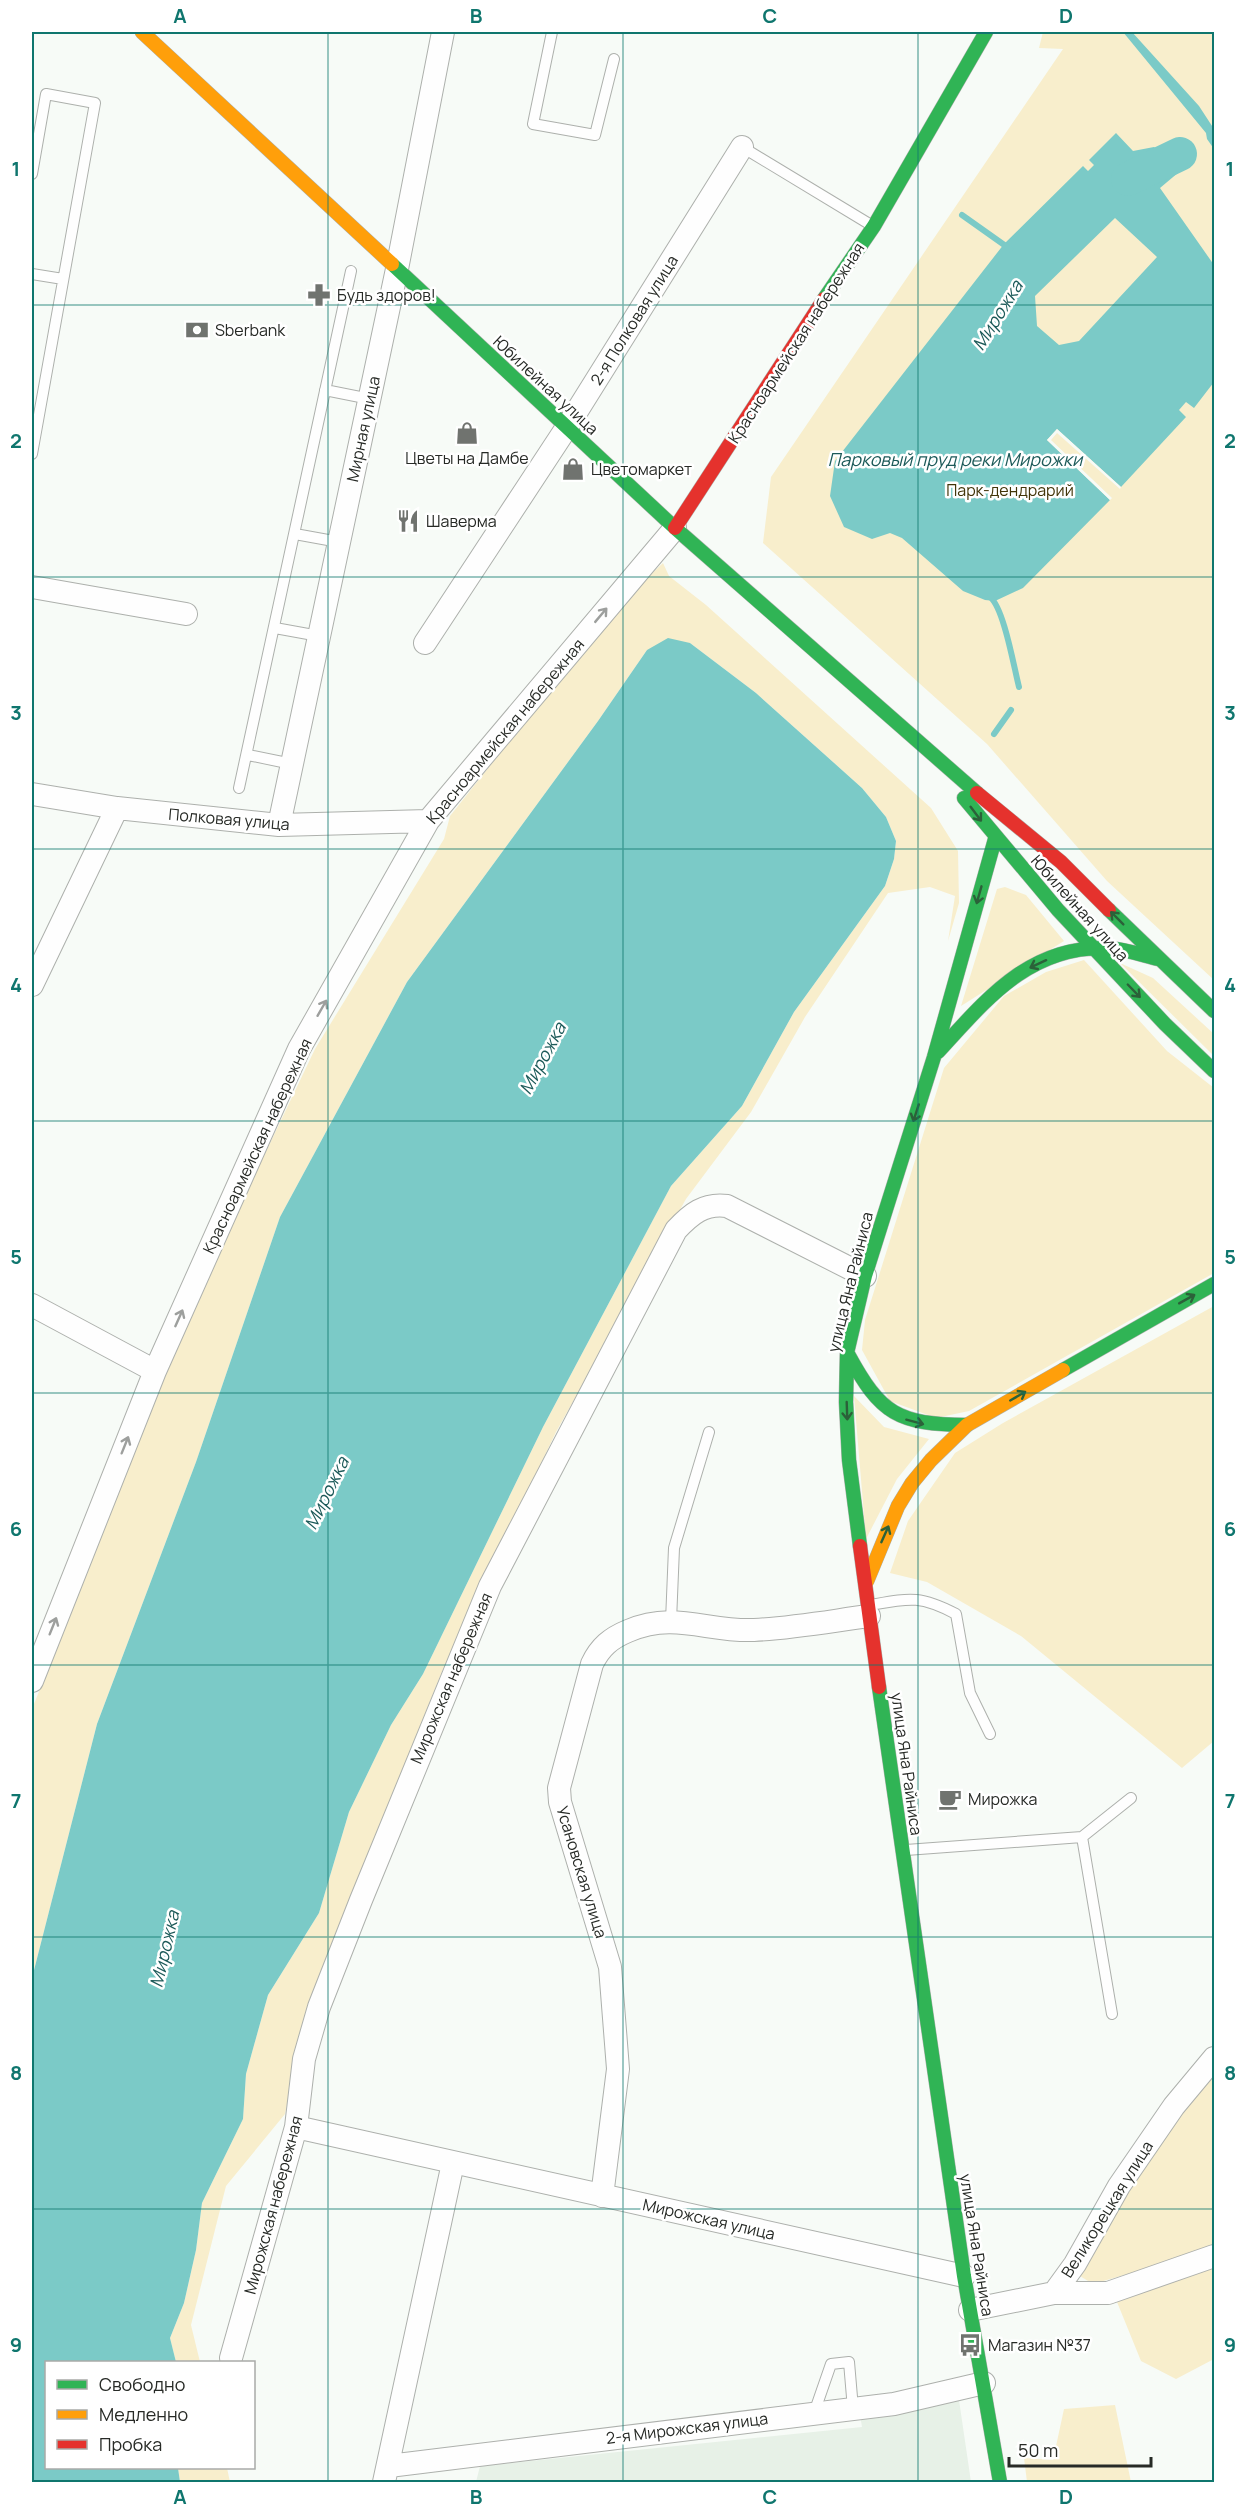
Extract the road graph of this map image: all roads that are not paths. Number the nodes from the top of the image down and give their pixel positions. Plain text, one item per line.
1 (142, 32) edge
2 (443, 32) edge
3 (552, 32) edge
4 (986, 32) edge
5 (614, 59) dead end
6 (742, 147) joint
7 (32, 174) edge
8 (874, 226) junction
9 (397, 269) junction
10 (351, 271) dead end
11 (32, 274) edge
12 (63, 279) junction
13 (326, 390) junction
14 (370, 399) junction
15 (567, 427) junction
16 (32, 454) edge
17 (675, 528) junction
18 (295, 534) junction
19 (339, 543) junction
20 (32, 587) edge
21 (186, 614) dead end
22 (275, 628) junction
23 (319, 636) junction
24 (425, 643) dead end
25 (248, 755) junction
26 (933, 756) junction
27 (292, 764) junction
28 (239, 788) dead end
29 (32, 794) edge
30 (117, 808) junction
31 (428, 821) junction
32 (279, 825) junction
33 (995, 839) junction
34 (1094, 948) junction
35 (1158, 959) junction
36 (32, 985) edge
37 (1215, 1011) edge
38 (934, 1057) junction
39 (1215, 1071) edge
40 (865, 1276) junction
41 (1215, 1284) edge
42 (32, 1305) edge
43 (847, 1353) junction
44 (155, 1371) junction
45 (967, 1425) junction
46 (709, 1432) dead end
47 (865, 1588) junction
48 (868, 1611) junction
49 (671, 1621) junction
50 (32, 1681) edge
51 (990, 1734) dead end
52 (1131, 1798) dead end
53 (1082, 1837) junction
54 (903, 1850) junction
55 (1112, 2014) dead end
56 (1215, 2058) edge
57 (296, 2127) junction
58 (453, 2163) junction
59 (603, 2196) junction
60 (1215, 2256) edge
61 (964, 2276) junction
62 (1054, 2293) junction
63 (970, 2310) junction
64 (231, 2358) dead end
65 (984, 2383) junction
66 (853, 2409) junction
67 (814, 2413) junction
68 (386, 2474) edge
69 (1000, 2482) edge

1 - 9 street, Юбилейная улица
2 - 9 street, Мирная улица
3 - 5 lane
4 - 8 street, Красноармейская набережная
6 - 8 lane
6 - 15 street, 2-я Полковая улица
7 - 12 lane
8 - 17 street, Красноармейская набережная
9 - 14 street, Мирная улица
9 - 15 street, Юбилейная улица
10 - 13 lane
11 - 12 lane
12 - 16 lane
13 - 14 lane
13 - 18 lane
14 - 19 street, Мирная улица
15 - 17 street, Юбилейная улица
15 - 24 street, 2-я Полковая улица
17 - 26 street, Юбилейная улица
31 -> 17 street, Красноармейская набережная
18 - 19 lane
18 - 22 lane
19 - 23 street, Мирная улица
20 - 21 street
22 - 23 lane
22 - 25 lane
23 - 27 street, Мирная улица
25 - 27 lane
25 - 28 lane
26 -> 33 street, Юбилейная улица
35 -> 26 street, Юбилейная улица
27 - 32 street, Мирная улица
29 - 30 street, Полковая улица
30 - 32 street, Полковая улица
30 - 36 street
31 - 32 street, Полковая улица
44 -> 31 street, Красноармейская набережная
33 - 34 street, Юбилейная улица
33 -> 38 street, улица Яна Райниса
34 - 35 street, улица Яна Райниса
34 -> 38 street, улица Яна Райниса
34 -> 39 street, Юбилейная улица
35 - 37 street, Юбилейная улица
38 -> 40 street, улица Яна Райниса
40 - 43 street, улица Яна Райниса
40 - 57 street, Мирожская набережная
45 -> 41 street
42 - 44 street
43 -> 45 street
43 -> 47 street, улица Яна Райниса
50 -> 44 street, Красноармейская набережная
47 -> 45 street
46 - 49 lane
47 - 48 street, улица Яна Райниса
48 - 49 street, Усановская улица
48 - 51 lane
48 - 54 street, улица Яна Райниса
49 - 59 street, Усановская улица
52 - 53 lane
53 - 54 lane
53 - 55 lane
54 - 61 street, улица Яна Райниса
56 - 62 street, Великорецкая улица
57 - 58 street, Мирожская улица
57 - 64 street, Мирожская набережная
58 - 59 street, Мирожская улица
58 - 68 street
59 - 61 street, Мирожская улица
60 - 62 street
61 - 63 street, улица Яна Райниса
62 - 63 street, Великорецкая улица
63 - 65 street, улица Яна Райниса
65 - 66 street, 2-я Мирожская улица
65 - 69 street, улица Яна Райниса
66 - 67 street, 2-я Мирожская улица
66 - 67 lane
67 - 68 street, 2-я Мирожская улица

